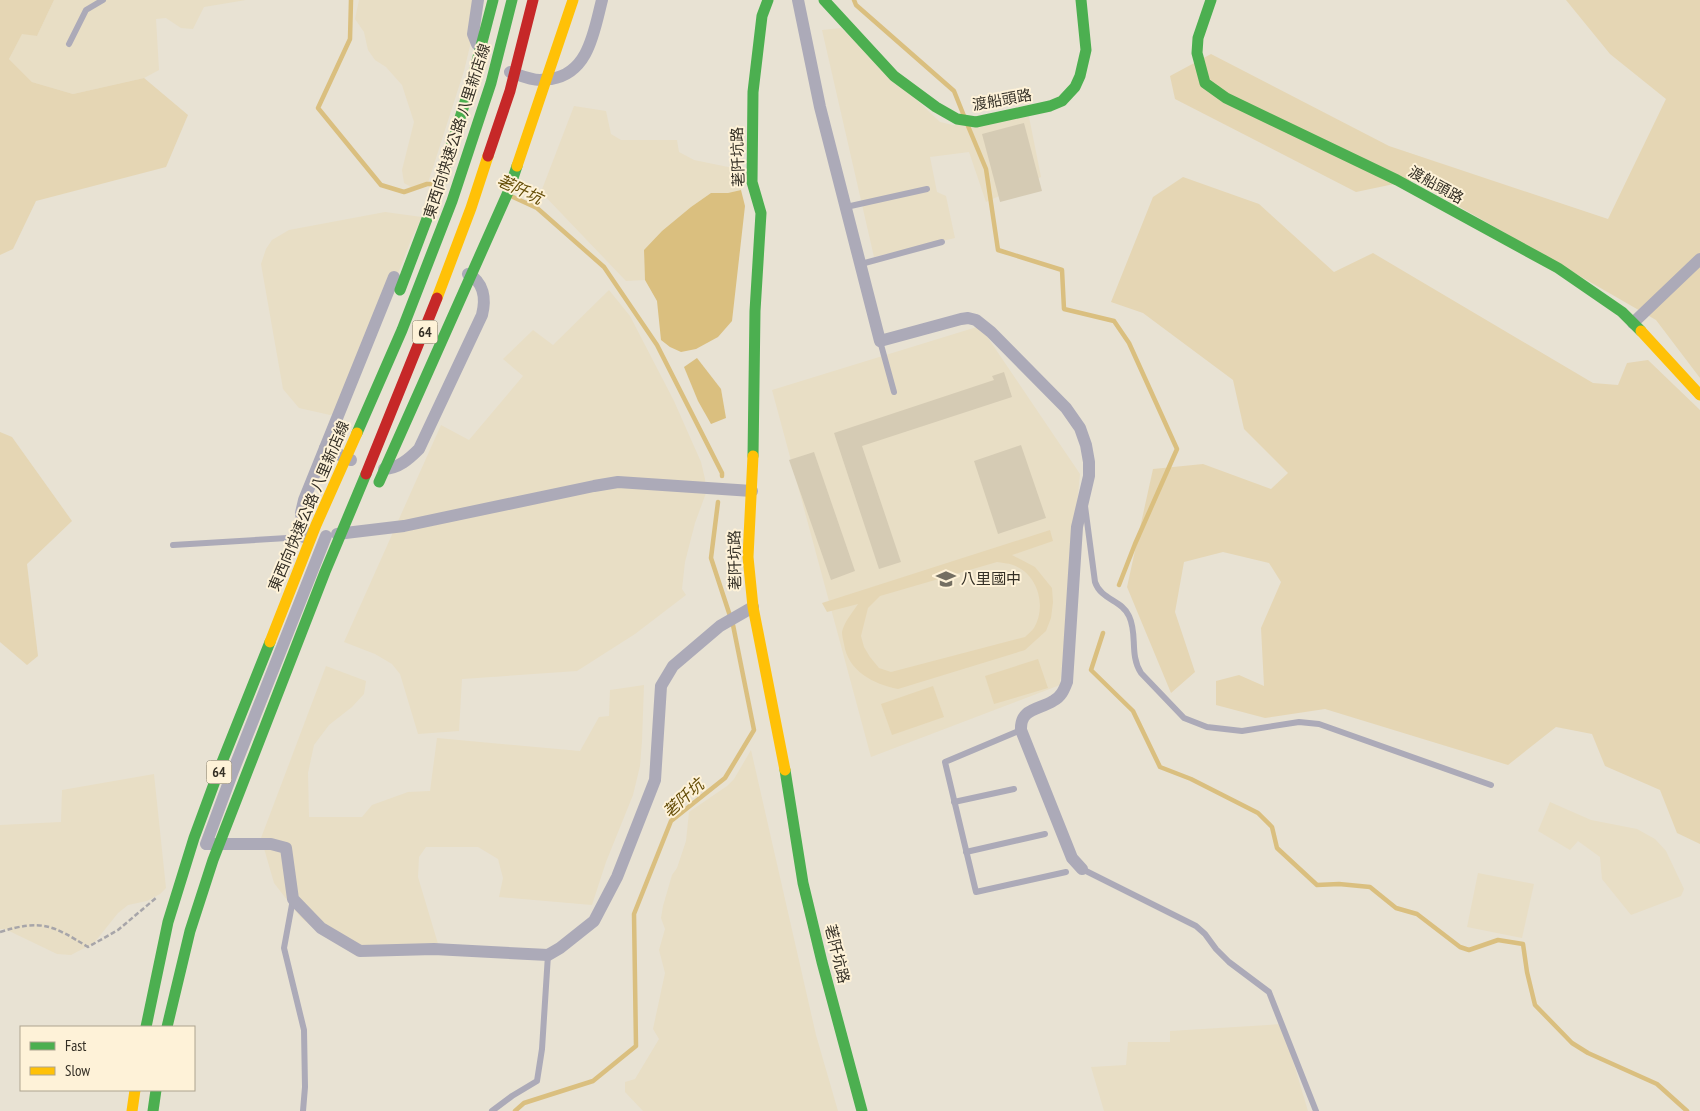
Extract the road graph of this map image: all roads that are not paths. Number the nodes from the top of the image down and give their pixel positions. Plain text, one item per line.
1 (103, 0) edge
2 (478, 0) edge
3 (493, 0) edge
4 (512, 0) edge
5 (533, 0) edge
6 (573, 0) edge
7 (602, 0) edge
8 (768, 0) edge
9 (798, 0) edge
10 (824, 0) edge
11 (1081, 0) edge
12 (1211, 0) edge
13 (70, 44) dead end
14 (505, 70) junction
15 (927, 189) dead end
16 (846, 207) junction
17 (942, 242) dead end
18 (1700, 260) edge
19 (441, 261) junction
20 (861, 264) junction
21 (1633, 323) junction
22 (880, 341) junction
23 (894, 392) dead end
24 (1700, 395) edge
25 (355, 405) dead end
26 (349, 423) dead end
27 (325, 448) junction
28 (376, 488) dead end
29 (752, 491) junction
30 (1084, 495) junction
31 (361, 523) dead end
32 (316, 524) junction
33 (326, 536) junction
34 (304, 537) junction
35 (172, 545) dead end
36 (350, 547) dead end
37 (338, 571) dead end
38 (753, 608) junction
39 (292, 656) junction
40 (1021, 730) junction
41 (1490, 785) dead end
42 (1014, 789) dead end
43 (954, 802) junction
44 (1045, 834) dead end
45 (966, 852) junction
46 (1082, 869) joint
47 (1066, 872) dead end
48 (293, 899) junction
49 (548, 955) junction
50 (146, 1026) edge
51 (167, 1026) edge
52 (135, 1091) edge
53 (156, 1091) edge
54 (132, 1111) edge
55 (152, 1111) edge
56 (304, 1111) edge
57 (492, 1111) edge
58 (862, 1111) edge
59 (1316, 1111) edge

1 - 13 lane
2 - 14 street
3 - 25 main road, bridge
4 - 32 main road, 東西向快速公路 八里新店線 / 64, bridge
5 - 39 main road, 64, bridge
6 - 28 main road, bridge
7 - 14 street
8 - 29 main road, 荖阡坑路
9 - 16 street
10 - 11 main road, 渡船頭路
12 - 21 main road, 渡船頭路
14 - 19 street
15 - 16 lane
16 - 20 street
17 - 20 lane
18 - 21 street
19 - 27 street
19 - 27 street
20 - 22 street
21 - 24 main road, 渡船頭路
22 - 23 lane
22 - 30 street
26 - 32 main road, bridge
27 - 34 street
29 - 33 street
29 - 38 main road, 荖阡坑路
30 - 40 street
30 - 41 lane
31 - 36 main road
32 - 50 main road, 東西向快速公路 八里新店線 / 64, bridge
33 - 34 street
33 - 48 street
34 - 35 lane
37 - 39 main road, bridge
38 - 49 street
38 - 58 main road, 荖阡坑路
39 - 51 main road, 64, bridge
40 - 43 lane
40 - 46 street
42 - 43 lane
43 - 45 lane
44 - 45 lane
45 - 47 lane
46 - 59 lane
48 - 49 street
48 - 56 lane
49 - 57 lane
52 - 54 main road
53 - 55 main road

